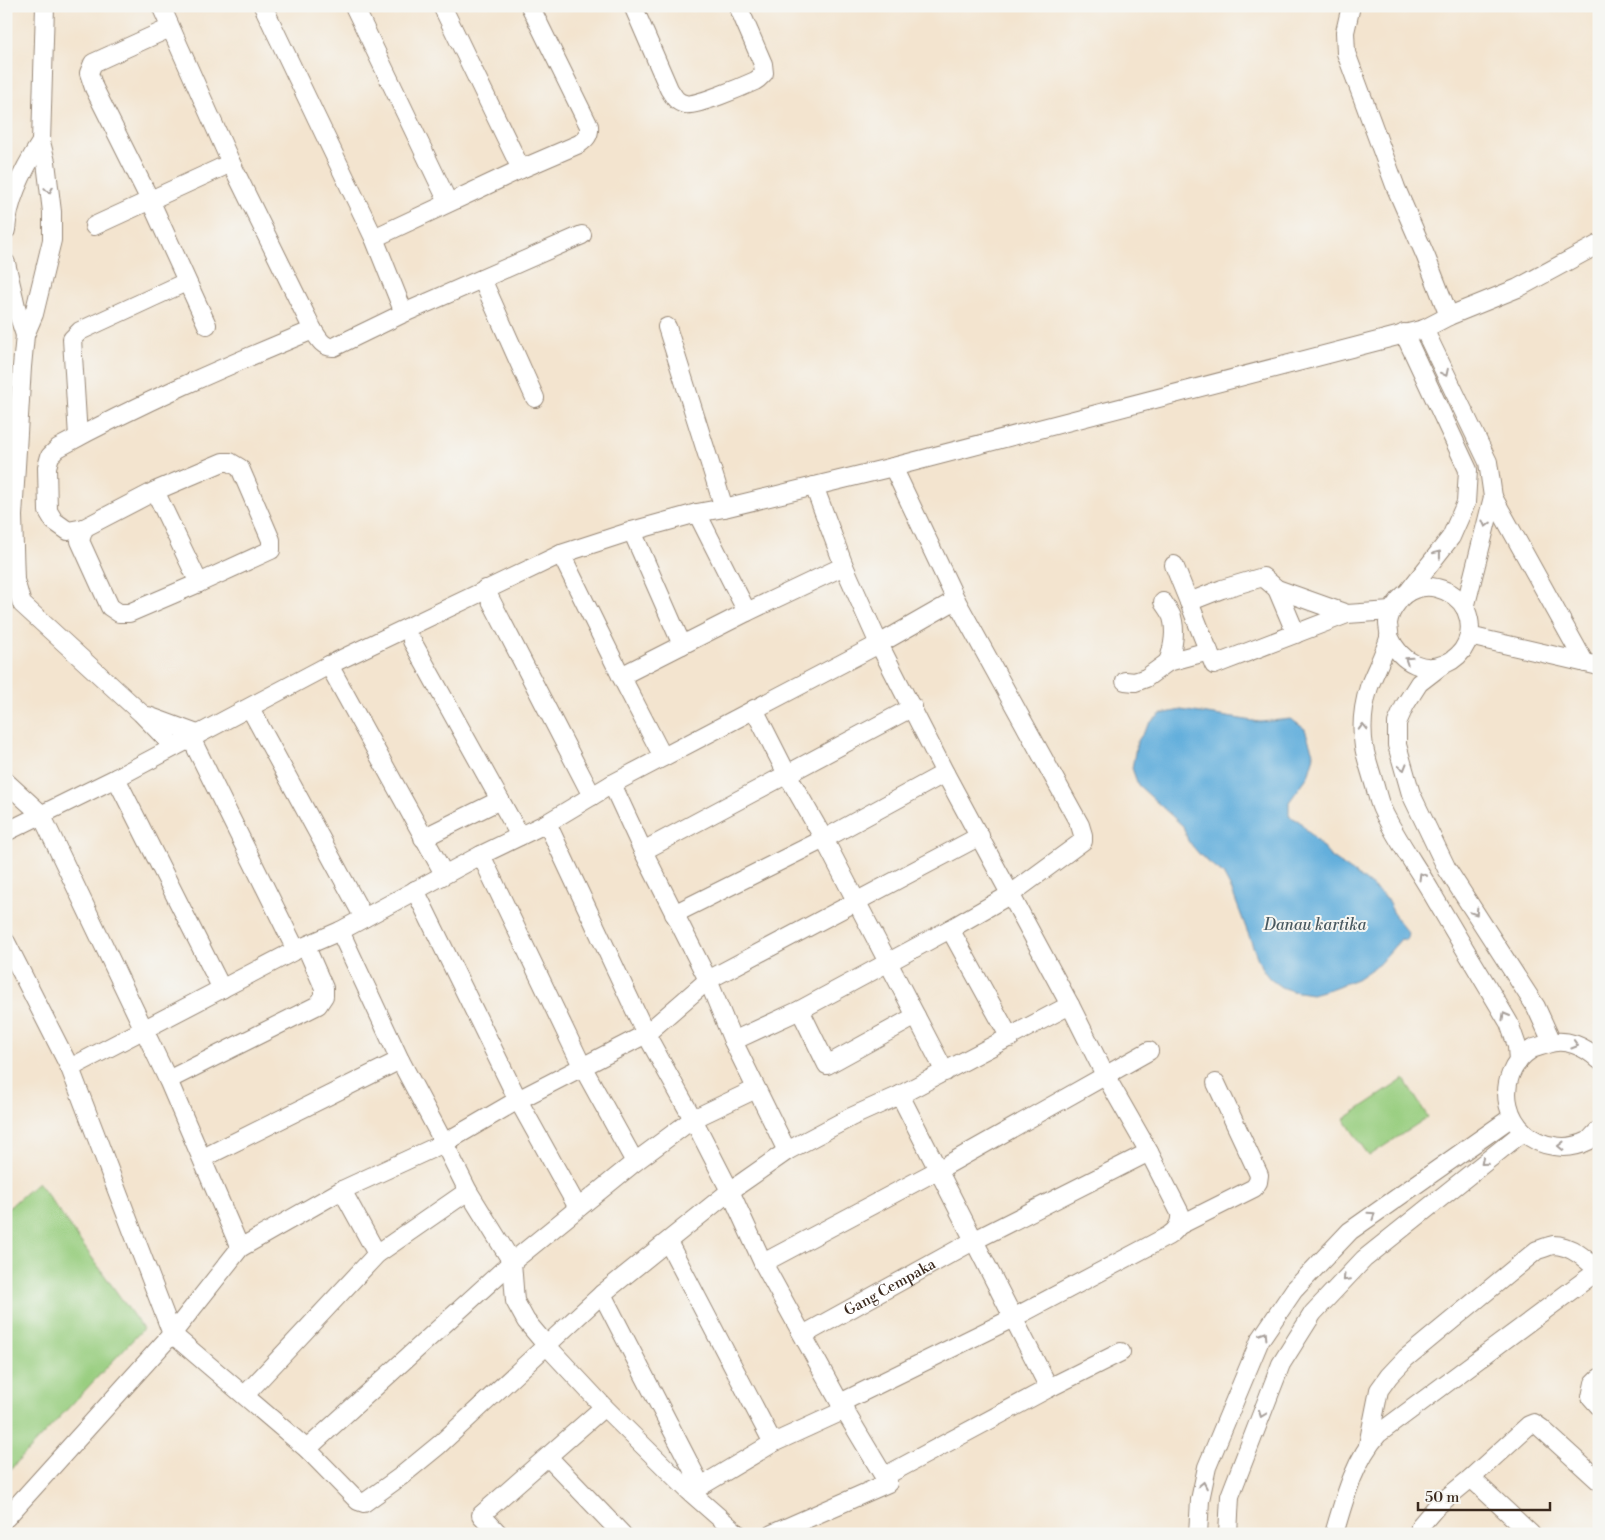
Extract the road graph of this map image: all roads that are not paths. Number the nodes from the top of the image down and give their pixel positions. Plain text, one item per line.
1 (45, 6) edge
2 (161, 6) edge
3 (262, 6) edge
4 (354, 6) edge
5 (530, 6) edge
6 (633, 6) edge
7 (738, 6) edge
8 (1350, 6) edge
9 (444, 7) edge
10 (170, 28) junction
11 (41, 142) junction
12 (231, 163) junction
13 (521, 169) junction
14 (150, 200) junction
15 (448, 202) junction
16 (94, 226) dead end
17 (6, 230) edge
18 (582, 234) dead end
19 (374, 238) junction
20 (1599, 244) edge
21 (6, 263) edge
22 (482, 279) junction
23 (186, 282) junction
24 (404, 313) junction
25 (1449, 316) junction
26 (207, 325) dead end
27 (667, 328) dead end
28 (1424, 329) junction
29 (313, 330) junction
30 (1404, 334) junction
31 (25, 335) junction
32 (535, 398) dead end
33 (78, 437) junction
34 (893, 467) junction
35 (814, 486) junction
36 (156, 491) junction
37 (1493, 497) junction
38 (724, 508) junction
39 (697, 513) junction
40 (84, 528) junction
41 (632, 531) junction
42 (561, 554) junction
43 (1174, 565) dead end
44 (844, 566) junction
45 (199, 583) junction
46 (485, 589) junction
47 (1277, 589) junction
48 (1408, 592) junction
49 (956, 600) junction
50 (1163, 602) dead end
51 (1189, 602) junction
52 (1465, 608) junction
53 (1391, 611) junction
54 (747, 612) junction
55 (1347, 614) junction
56 (1296, 634) junction
57 (1389, 636) junction
58 (1469, 636) junction
59 (412, 641) dead end
60 (879, 644) junction
61 (682, 645) junction
62 (1209, 651) junction
63 (1168, 662) junction
64 (1592, 664) edge
65 (329, 665) junction
66 (1442, 666) junction
67 (621, 676) junction
68 (1124, 680) dead end
69 (913, 707) junction
70 (250, 708) junction
71 (754, 709) junction
72 (141, 713) junction
73 (194, 736) junction
74 (174, 747) junction
75 (663, 757) junction
76 (945, 773) junction
77 (787, 774) junction
78 (116, 778) junction
79 (6, 782) edge
80 (612, 784) junction
81 (592, 796) junction
82 (500, 800) junction
83 (41, 814) junction
84 (547, 823) junction
85 (6, 832) edge
86 (520, 836) junction
87 (980, 836) junction
88 (423, 838) junction
89 (824, 839) junction
90 (643, 851) junction
91 (481, 855) junction
92 (444, 874) junction
93 (415, 890) junction
94 (1011, 894) junction
95 (856, 900) junction
96 (674, 914) junction
97 (364, 918) junction
98 (950, 929) junction
99 (340, 931) junction
100 (6, 942) edge
101 (301, 948) junction
102 (889, 962) junction
103 (708, 980) junction
104 (222, 989) junction
105 (1070, 1005) junction
106 (800, 1010) junction
107 (916, 1016) junction
108 (143, 1028) junction
109 (646, 1034) junction
110 (1010, 1038) junction
111 (733, 1041) junction
112 (1552, 1042) junction
113 (1149, 1051) dead end
114 (400, 1060) junction
115 (1599, 1060) edge
116 (1518, 1062) junction
117 (582, 1066) junction
118 (70, 1068) junction
119 (945, 1072) junction
120 (1105, 1076) junction
121 (168, 1080) junction
122 (1216, 1083) dead end
123 (756, 1089) junction
124 (900, 1095) junction
125 (518, 1100) junction
126 (1512, 1116) junction
127 (693, 1119) junction
128 (1599, 1130) edge
129 (1522, 1132) junction
130 (444, 1143) junction
131 (787, 1151) junction
132 (1149, 1152) junction
133 (203, 1158) junction
134 (634, 1162) junction
135 (938, 1170) junction
136 (342, 1190) junction
137 (468, 1191) junction
138 (730, 1191) junction
139 (578, 1208) junction
140 (1178, 1226) junction
141 (975, 1240) junction
142 (668, 1242) junction
143 (240, 1248) junction
144 (377, 1254) junction
145 (512, 1262) junction
146 (762, 1263) junction
147 (1599, 1272) edge
148 (602, 1294) junction
149 (1013, 1318) junction
150 (172, 1334) junction
151 (803, 1335) junction
152 (547, 1346) junction
153 (1121, 1352) dead end
154 (1599, 1378) edge
155 (1049, 1388) junction
156 (245, 1395) junction
157 (1599, 1406) edge
158 (604, 1407) junction
159 (842, 1407) junction
160 (773, 1442) junction
161 (1368, 1445) junction
162 (306, 1449) junction
163 (548, 1457) junction
164 (884, 1476) junction
165 (1471, 1478) junction
166 (1599, 1481) edge
167 (695, 1488) junction
168 (6, 1518) edge
169 (499, 1534) edge
170 (622, 1534) edge
171 (738, 1534) edge
172 (772, 1534) edge
173 (1198, 1534) edge
174 (1228, 1534) edge
175 (1334, 1534) edge
176 (1419, 1534) edge
177 (1531, 1534) edge

1 - 11 street
2 - 10 street
3 - 19 street
4 - 15 street
5 - 13 street
6 - 7 street
8 - 25 street
9 - 13 street
10 - 12 street
10 - 14 street
11 - 17 street
11 -> 31 street
12 - 14 street
12 - 29 street
13 - 15 street
14 - 16 street
14 - 23 street
15 - 19 street
18 - 22 street
19 - 24 street
20 - 25 street
21 - 31 street
22 - 24 street
22 - 32 street
23 - 26 street
23 - 33 street
24 - 29 street
25 - 28 street
27 - 38 street
28 - 30 street
28 -> 37 street
29 - 33 street
30 - 34 street
48 -> 30 street
31 - 72 street
33 - 40 street
34 - 35 street
34 - 49 street
35 - 38 street
35 - 44 street
36 - 40 street
36 - 45 street
36 - 45 street
37 -> 52 street
37 - 64 street
38 - 39 street
39 - 41 street
39 - 54 street
40 - 45 street
41 - 42 street
41 - 61 street
42 - 46 street
42 - 67 street
43 - 51 street
44 - 54 street
44 - 60 street
46 - 65 street
46 - 81 street
47 - 51 street
47 - 55 street
47 - 56 street
48 - 52 street
48 - 53 street
49 - 60 street
49 - 94 street
50 - 63 street
51 - 62 street
52 - 58 street
53 - 55 street
53 - 57 street
54 - 61 street
55 - 56 street
56 - 62 street
66 -> 57 street
116 -> 57 street
58 - 64 street
58 - 66 street
59 - 82 street
60 - 69 street
60 - 71 street
61 - 67 street
62 - 63 street
63 - 68 street
65 - 70 street
65 - 88 street
66 -> 112 street
67 - 75 street
69 - 76 street
69 - 77 street
70 - 73 street
70 - 97 street
71 - 75 street
71 - 77 street
72 - 73 street
72 - 74 street
73 - 74 street
73 - 101 street
74 - 78 street
75 - 80 street
76 - 87 street
76 - 89 street
77 - 89 street
77 - 90 street
78 - 83 street
78 - 104 street
79 - 83 street
80 - 81 street
80 - 90 street
81 - 84 street
82 - 86 street
82 - 88 street
83 - 85 street
83 - 108 street
84 - 86 street
84 - 109 street
86 - 91 street
87 - 94 street
87 - 95 street
88 - 92 street
89 - 95 street
89 - 96 street
90 - 96 street
91 - 92 street
91 - 117 street
92 - 93 street
93 - 97 street
93 - 125 street
94 - 98 street
94 - 105 street
95 - 102 street
95 - 103 street
96 - 103 street
97 - 99 street
98 - 102 street
98 - 110 street
99 - 101 street
99 - 114 street
100 - 118 street
101 - 104 street
101 - 121 street
102 - 106 street
102 - 107 street
103 - 109 street
103 - 111 street
104 - 108 street
105 - 110 street
105 - 120 street
106 - 107 street
106 - 111 street
107 - 119 street
108 - 118 street
108 - 121 street
109 - 117 street
109 - 127 street
110 - 119 street
111 - 123 street
112 -> 115 street
112 - 116 street
113 - 120 street
114 - 130 street
114 - 133 street
116 - 126 street
117 - 125 street
117 - 134 street
118 - 150 street
119 - 124 street
120 - 132 street
120 - 135 street
121 - 133 street
122 - 140 street
123 - 127 street
123 - 131 street
124 - 131 street
124 - 135 street
125 - 130 street
125 - 139 street
126 - 129 street
173 -> 126 street
127 - 134 street
127 - 138 street
128 -> 129 street
129 -> 174 street
130 - 136 street
130 - 137 street
131 - 138 street
132 - 140 street
132 - 141 street, Gang Cempaka
133 - 143 street
134 - 139 street
135 - 141 street
135 - 146 street
136 - 143 street
136 - 144 street
137 - 144 street
137 - 145 street
138 - 142 street
138 - 146 street
139 - 145 street
140 - 149 street
141 - 149 street
141 - 151 street, Gang Cempaka
142 - 148 street
142 - 160 street
143 - 150 street
144 - 156 street
145 - 152 street
145 - 162 street
146 - 151 street
147 - 161 street
147 - 161 street
148 - 152 street
148 - 167 street
149 - 155 street
149 - 159 street
150 - 156 street
150 - 168 street
151 - 159 street
152 - 158 street
152 - 162 street
153 - 155 street
154 - 157 street
155 - 164 street
156 - 162 street
158 - 163 street
158 - 167 street
159 - 160 street
159 - 164 street
160 - 167 street
161 - 175 street
163 - 169 street
163 - 170 street
164 - 172 street
165 - 166 street
165 - 176 street
165 - 177 street
167 - 171 street

